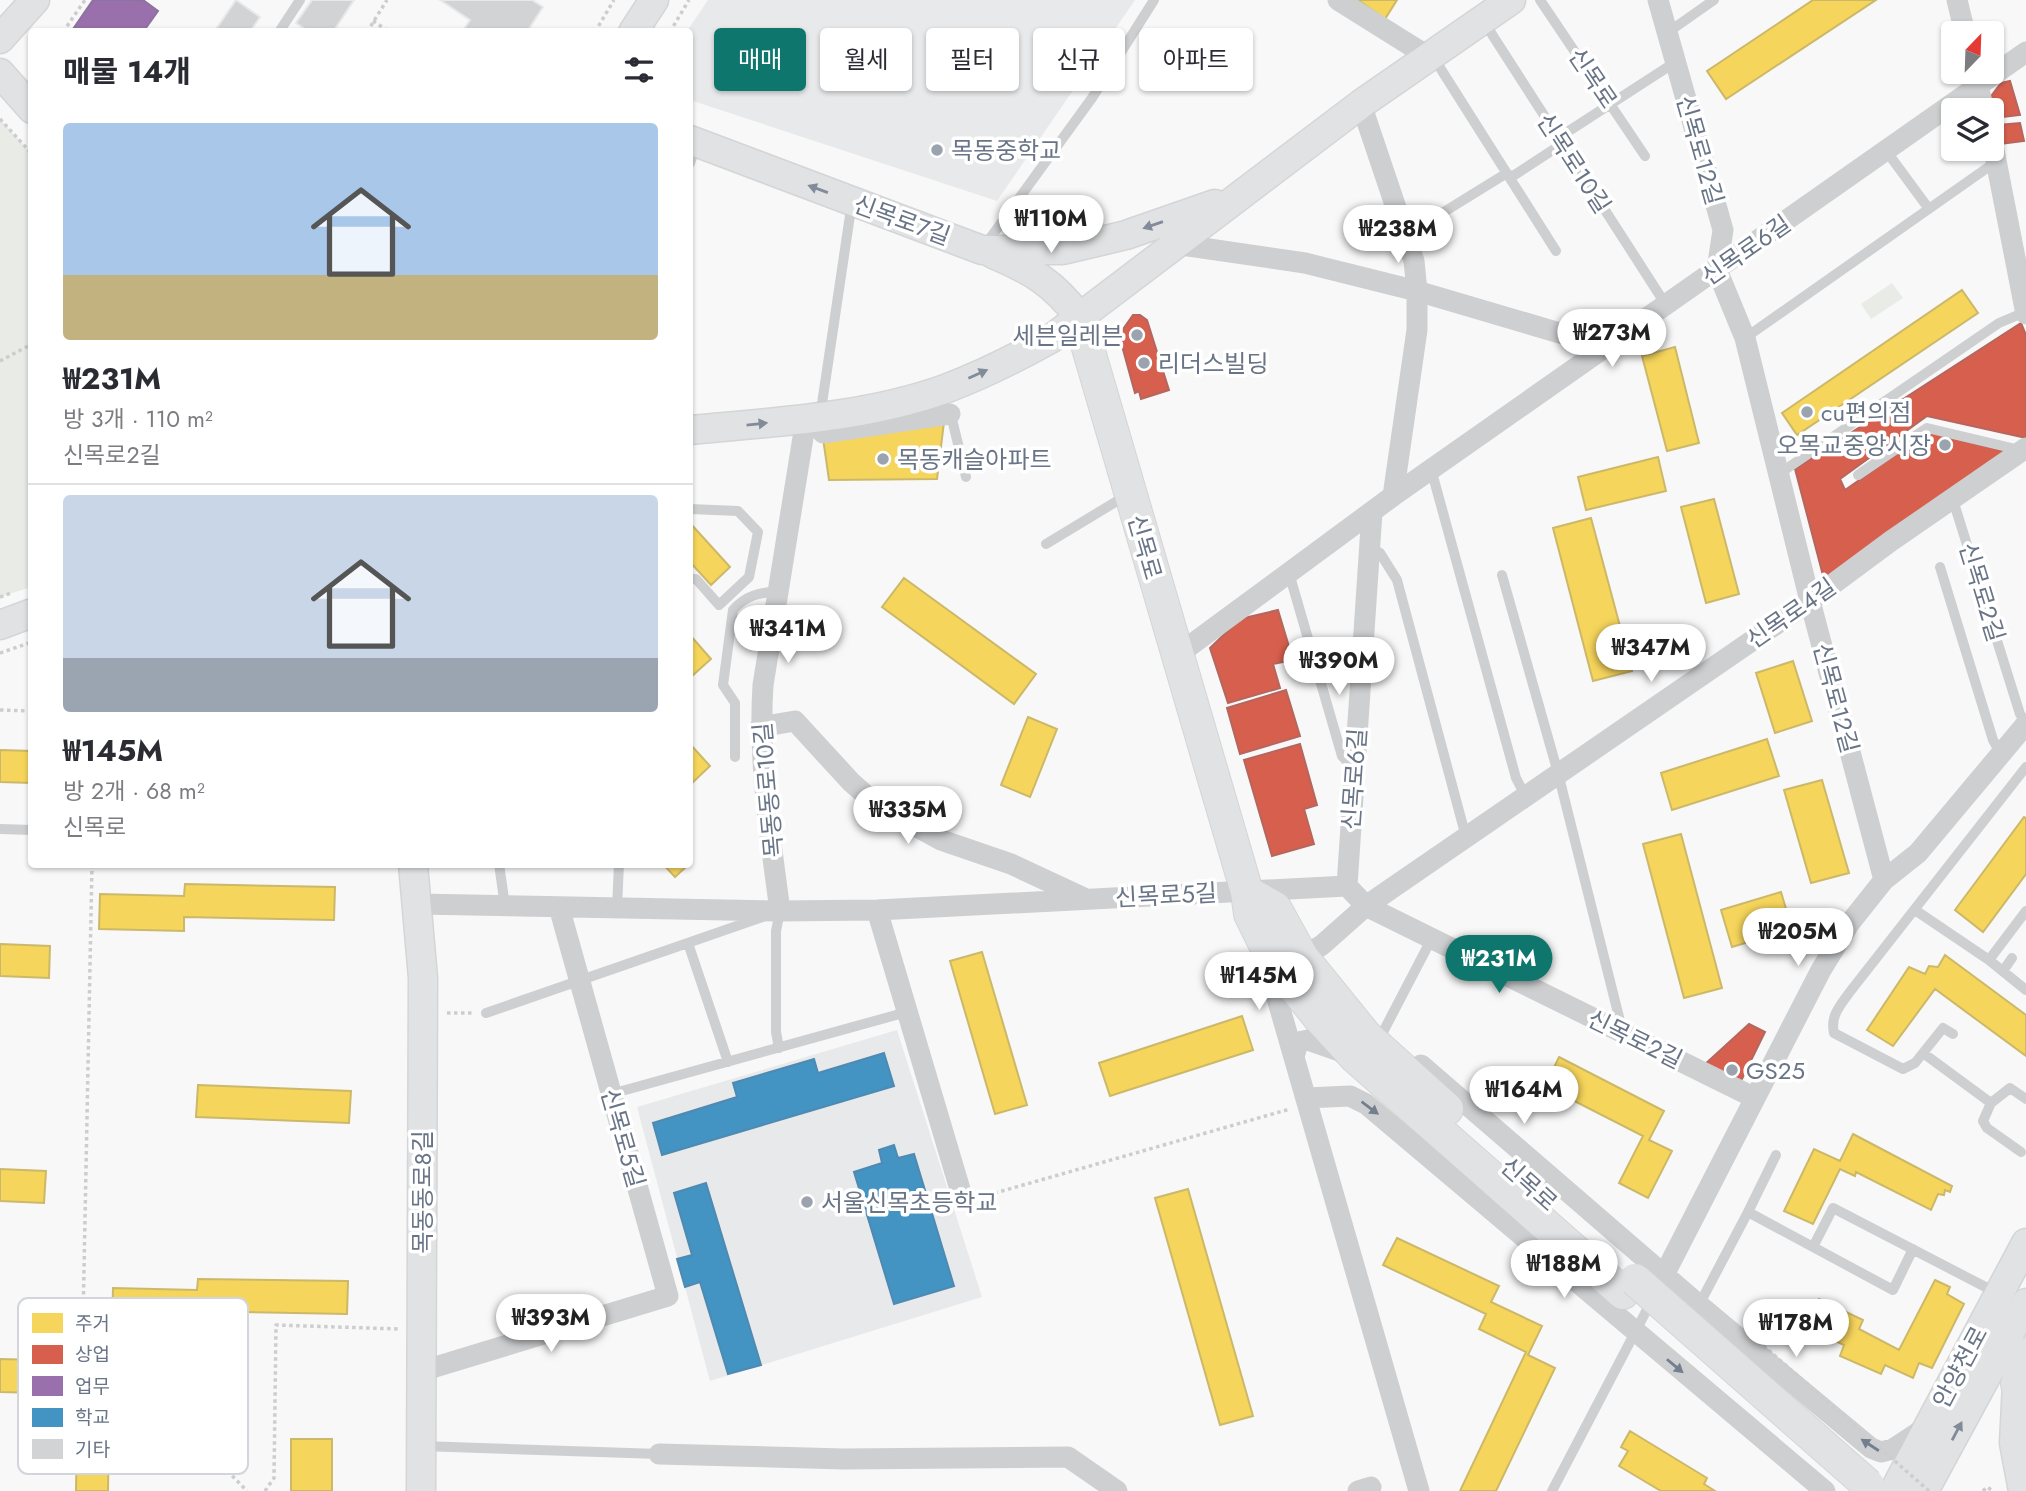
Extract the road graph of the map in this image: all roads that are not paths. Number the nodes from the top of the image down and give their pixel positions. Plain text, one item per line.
1 (35, 0) edge
2 (300, 0) edge
3 (654, 0) edge
4 (1154, 0) edge
5 (1338, 0) edge
6 (1511, 0) edge
7 (1540, 0) edge
8 (1658, 0) edge
9 (1714, 0) edge
10 (1956, 0) edge
11 (1482, 20) junction
12 (1962, 21) edge
13 (282, 28) edge
14 (636, 28) edge
15 (1667, 33) junction
16 (0, 39) edge
17 (2026, 52) edge
18 (1429, 57) junction
19 (1674, 64) junction
20 (2004, 64) edge
21 (0, 73) edge
22 (1970, 84) edge
23 (28, 104) edge
24 (1361, 104) junction
25 (1612, 105) junction
26 (1560, 141) junction
27 (693, 149) edge
28 (1887, 152) junction
29 (1645, 156) dead end
30 (1997, 161) joint
31 (1509, 176) junction
32 (1241, 194) junction
33 (852, 202) junction
34 (1929, 209) junction
35 (1405, 236) junction
36 (2019, 241) edge
37 (1175, 244) junction
38 (982, 250) junction
39 (1556, 251) dead end
40 (1717, 270) junction
41 (1417, 291) junction
42 (1666, 306) junction
43 (2026, 313) edge
44 (1079, 317) junction
45 (1962, 334) dead end
46 (1745, 338) junction
47 (1969, 344) junction
48 (1607, 347) junction
49 (947, 401) junction
50 (813, 418) junction
51 (693, 430) edge
52 (2024, 449) edge
53 (1431, 469) junction
54 (1779, 474) junction
55 (1858, 475) dead end
56 (966, 477) dead end
57 (1130, 493) junction
58 (1393, 496) junction
59 (1953, 500) junction
60 (693, 509) edge
61 (1372, 512) junction
62 (1046, 544) dead end
63 (1369, 547) junction
64 (1940, 567) dead end
65 (1289, 573) junction
66 (1502, 576) dead end
67 (693, 579) edge
68 (778, 592) junction
69 (1810, 601) junction
70 (28, 614) edge
71 (0, 625) edge
72 (1176, 656) junction
73 (2026, 723) edge
74 (761, 727) junction
75 (2001, 754) junction
76 (735, 757) dead end
77 (2026, 767) edge
78 (1355, 771) junction
79 (1558, 773) junction
80 (1525, 795) junction
81 (0, 829) edge
82 (28, 830) edge
83 (1466, 836) junction
84 (414, 868) edge
85 (500, 868) edge
86 (619, 868) edge
87 (1884, 880) junction
88 (1348, 886) junction
89 (1247, 892) junction
90 (1085, 899) junction
91 (418, 904) junction
92 (505, 905) junction
93 (1366, 906) junction
94 (559, 907) junction
95 (617, 908) junction
96 (1915, 909) junction
97 (877, 910) junction
98 (780, 911) junction
99 (2026, 911) edge
100 (1432, 938) junction
101 (688, 943) junction
102 (2012, 958) dead end
103 (1287, 959) junction
104 (1989, 960) junction
105 (2003, 971) junction
106 (579, 981) junction
107 (2026, 990) edge
108 (907, 1012) junction
109 (486, 1013) road end
110 (1369, 1027) junction
111 (1623, 1033) junction
112 (1953, 1034) dead end
113 (779, 1048) junction
114 (1923, 1053) junction
115 (1294, 1057) junction
116 (1355, 1057) junction
117 (728, 1062) junction
118 (611, 1094) junction
119 (1306, 1098) junction
120 (1755, 1098) junction
121 (2026, 1099) edge
122 (1991, 1103) junction
123 (2021, 1152) dead end
124 (1776, 1155) dead end
125 (962, 1196) road end
126 (1748, 1212) junction
127 (2026, 1243) edge
128 (1813, 1247) junction
129 (1913, 1250) junction
130 (1641, 1283) junction
131 (1999, 1294) junction
132 (2026, 1303) edge
133 (1699, 1305) junction
134 (1634, 1332) junction
135 (2026, 1354) edge
136 (422, 1371) junction
137 (2017, 1384) joint
138 (1928, 1426) junction
139 (1831, 1427) junction
140 (421, 1446) junction
141 (659, 1454) joint
142 (1821, 1458) dead end
143 (1870, 1489) edge
144 (421, 1491) edge
145 (1117, 1491) edge
146 (1419, 1491) edge
147 (1552, 1491) edge
148 (1825, 1491) edge
149 (1927, 1491) edge
150 (2023, 1491) edge

1 - 16 main road
2 - 13 lane
3 - 14 main road
4 - 38 lane
5 - 18 street
6 - 11 main road
7 - 25 lane, 신목로
8 - 15 street, 신목로12길
9 - 15 lane
10 - 12 street
11 - 18 main road
11 - 26 lane, 신목로10길
15 - 19 street, 신목로12길
17 - 20 street, 신목로6길
18 - 24 main road
18 - 31 lane
19 - 25 lane
19 - 40 street, 신목로12길
21 - 23 main road
22 - 28 street, 신목로6길
24 - 32 main road
24 - 35 street
25 - 26 lane
25 - 29 lane, 신목로
26 - 31 lane
26 - 42 lane, 신목로10길
33 -> 27 main road, 신목로7길
28 - 34 lane
28 - 40 street, 신목로6길
30 - 34 lane
30 - 36 street
31 - 35 lane
31 - 39 lane
32 - 37 main road
32 -> 38 main road, 신목로7길
33 - 38 main road, 신목로7길
33 - 50 lane
34 - 46 lane
35 - 41 street
36 - 43 street
37 - 41 street
37 - 44 main road
38 - 44 main road
40 - 42 street, 신목로6길
40 - 46 street, 신목로12길
41 - 48 street
41 - 58 street
42 - 48 street, 신목로6길
43 - 47 lane
49 -> 44 main road
44 - 57 main road, 신목로
45 - 47 lane
46 - 54 street, 신목로12길
47 - 54 lane
48 - 53 street, 신목로6길
49 - 50 main road
49 - 50 street
49 - 56 lane
51 -> 50 main road
50 - 68 street, 목동동로10길
52 - 55 lane, 신목로4길
52 - 59 street, 신목로4길
53 - 58 street, 신목로6길
53 - 80 lane
54 - 69 street, 신목로12길
57 - 62 lane
57 - 72 main road, 신목로
58 - 61 street, 신목로6길
59 - 69 street, 신목로4길
59 - 73 lane, 신목로2길
60 - 67 lane
61 - 63 street, 신목로6길
61 - 65 street, 신목로6길
63 - 78 street, 신목로6길
63 - 83 lane
64 - 75 lane, 신목로2길
65 - 72 street, 신목로6길
65 - 78 lane
66 - 79 lane
68 - 74 street, 목동동로10길
68 - 76 lane
69 - 79 street, 신목로4길
69 - 87 street, 신목로12길
70 - 71 main road
72 - 89 main road, 신목로
73 - 75 street, 신목로2길
74 - 90 street, 신목로5길
74 - 98 street, 목동동로10길
75 - 87 street, 신목로2길
77 - 96 lane
78 - 88 street, 신목로6길
79 - 80 street, 신목로4길
79 - 111 lane
80 - 83 street, 신목로4길
81 - 82 lane
83 - 93 street, 신목로4길
84 - 91 main road, 목동동로8길
85 - 92 lane
86 - 95 lane
87 - 120 street, 신목로2길
88 - 89 street
88 - 93 street, 신목로2길
89 - 90 street, 신목로5길
89 - 103 main road, 신목로
90 - 97 street, 신목로5길
91 - 92 street, 신목로5길
91 - 136 main road, 목동동로8길
92 - 94 street, 신목로5길
93 - 100 street, 신목로2길
93 - 103 street, 신목로4길
94 - 95 street, 신목로5길
94 - 106 street, 신목로5길
95 - 98 street, 신목로5길
96 - 104 lane
96 - 114 lane
97 - 98 street, 신목로5길
97 - 108 street
98 - 101 lane, 신목로5길
98 - 113 lane
99 - 104 lane
100 - 110 lane
100 - 111 street, 신목로2길
101 - 106 lane, 신목로5길
101 - 117 lane
102 - 105 lane
103 - 110 main road, 신목로
103 - 115 street, 신목로
103 - 116 main road, 신목로
104 - 105 lane
105 - 107 lane
106 - 109 lane
106 - 118 street, 신목로5길
108 - 113 lane
108 - 125 street
110 - 130 main road, 신목로
111 - 120 street, 신목로2길
112 - 114 lane
113 - 117 lane
114 - 122 lane
115 - 116 street
115 - 119 street, 신목로
116 - 130 main road, 신목로
117 - 118 lane
118 - 136 street, 신목로5길
119 -> 134 street
119 - 146 street, 신목로
120 - 130 street, 신목로2길
121 - 122 lane
122 - 123 lane
124 - 126 lane
126 - 128 lane
126 - 133 lane
127 - 131 main road, 안양천로
128 - 129 lane
128 - 129 lane
129 - 131 lane
130 - 133 street
130 - 134 lane
130 - 143 main road, 신목로
131 - 138 main road, 안양천로
149 -> 132 main road, 안양천로
133 - 139 street
134 - 147 lane
134 -> 148 street
135 - 137 main road
136 - 140 main road, 목동동로8길
137 - 150 main road
138 -> 139 street
138 - 143 main road, 안양천로
139 - 142 lane
140 - 141 lane
140 - 144 main road, 목동동로8길
141 - 145 street

